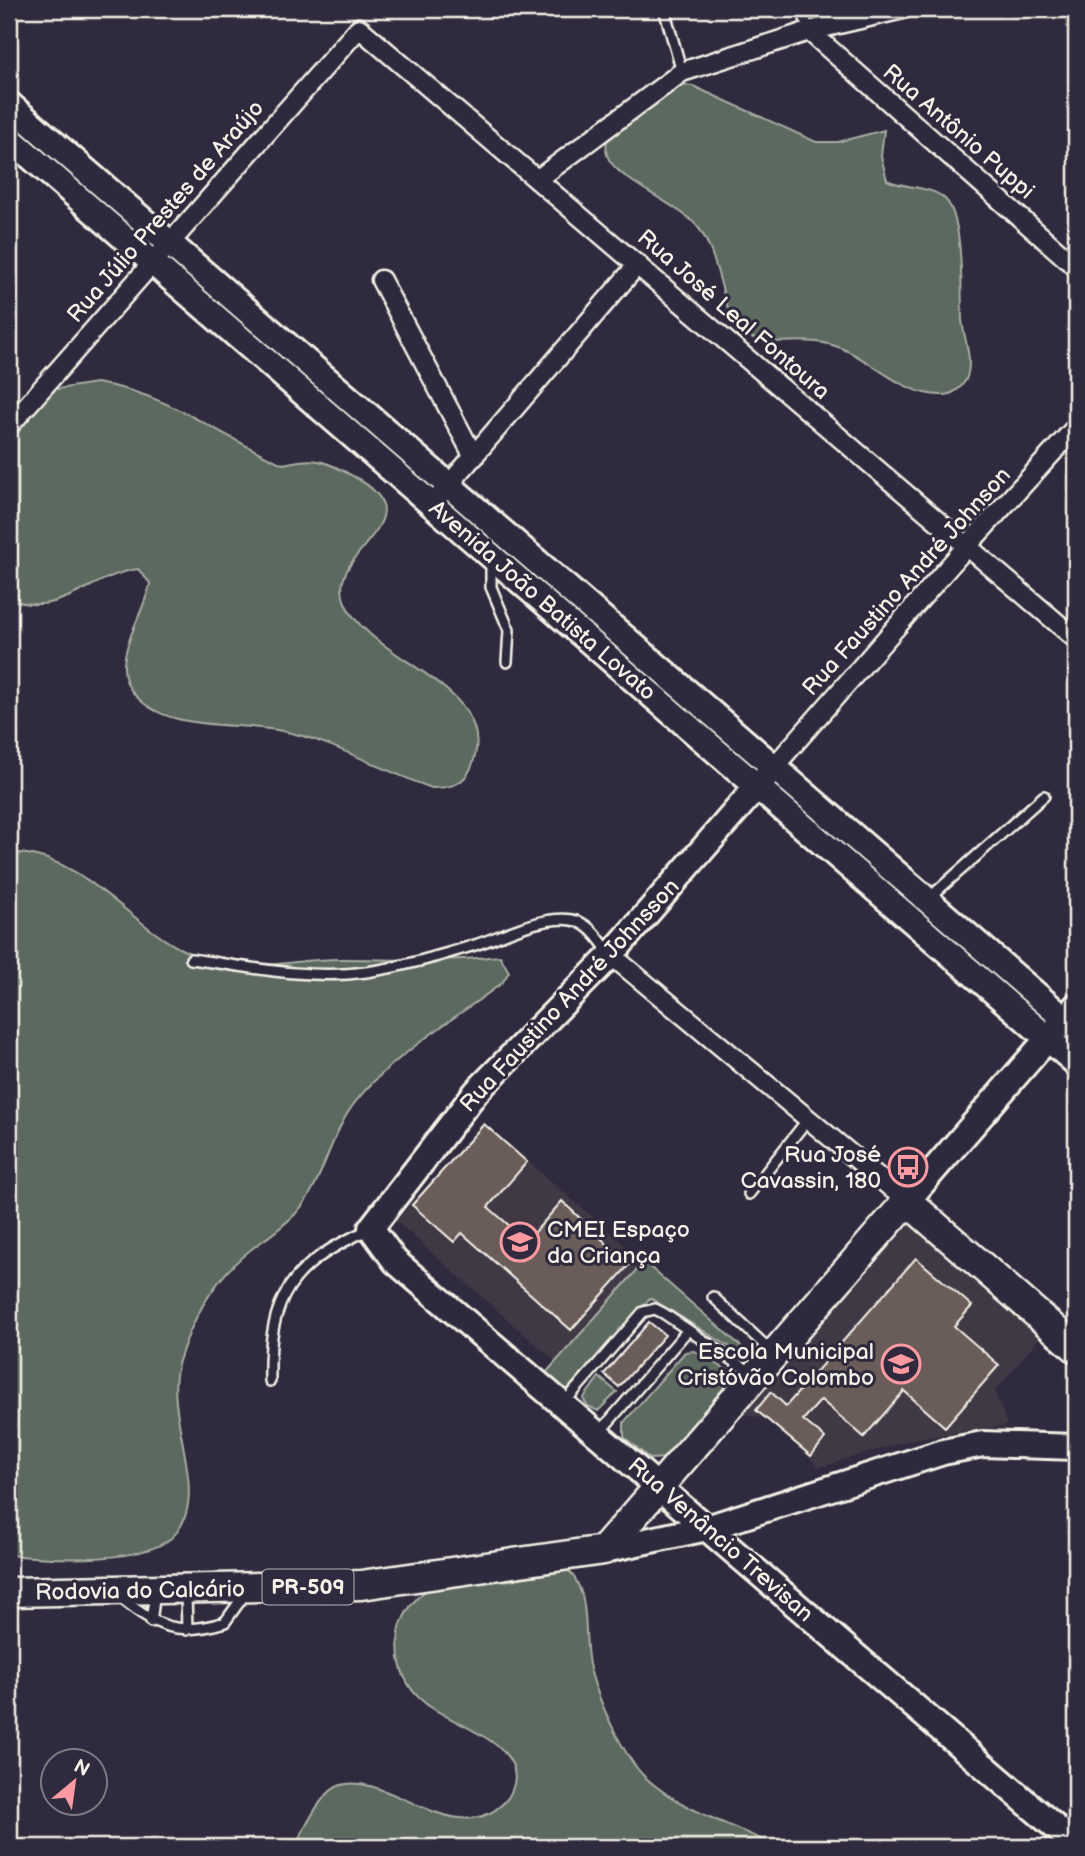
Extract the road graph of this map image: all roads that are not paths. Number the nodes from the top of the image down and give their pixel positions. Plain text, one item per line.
1 (664, 9) edge
2 (802, 9) edge
3 (903, 9) edge
4 (359, 28) joint
5 (809, 31) junction
6 (682, 72) junction
7 (9, 104) edge
8 (9, 138) edge
9 (538, 179) junction
10 (160, 253) junction
11 (638, 264) junction
12 (1076, 267) edge
13 (382, 280) dead end
14 (9, 425) edge
15 (1076, 427) edge
16 (474, 457) junction
17 (440, 495) junction
18 (967, 546) junction
19 (491, 556) junction
20 (1076, 639) edge
21 (507, 662) dead end
22 (774, 768) junction
23 (757, 787) junction
24 (1044, 796) dead end
25 (926, 901) junction
26 (909, 920) junction
27 (611, 955) junction
28 (191, 959) dead end
29 (1006, 968) junction
30 (989, 988) junction
31 (1072, 1018) edge
32 (1048, 1039) junction
33 (1076, 1063) edge
34 (808, 1119) junction
35 (749, 1194) dead end
36 (907, 1201) junction
37 (371, 1228) junction
38 (713, 1297) dead end
39 (688, 1330) junction
40 (1076, 1348) edge
41 (775, 1354) junction
42 (756, 1376) junction
43 (270, 1381) dead end
44 (564, 1404) junction
45 (598, 1434) junction
46 (1076, 1447) edge
47 (660, 1487) junction
48 (707, 1528) junction
49 (604, 1550) junction
50 (248, 1588) junction
51 (186, 1590) junction
52 (156, 1591) junction
53 (9, 1592) edge
54 (113, 1592) junction
55 (150, 1622) junction
56 (187, 1630) junction
57 (1076, 1845) edge

1 - 6 lane
2 - 5 lane
3 - 5 street
4 - 9 street, Rua José Leal Fontoura
4 - 10 street, Rua Júlio Prestes de Araújo
5 - 6 street
5 - 12 street, Rua Antônio Puppi
6 - 9 street
7 - 10 street, Avenida João Batista Lovato
8 - 10 street, Avenida João Batista Lovato
9 - 11 street, Rua José Leal Fontoura
10 - 14 street, Rua Júlio Prestes de Araújo
10 - 17 street, Avenida João Batista Lovato
11 - 16 street
11 - 18 street, Rua José Leal Fontoura
13 - 16 street
15 - 18 street, Rua Faustino André Johnson
16 - 17 street
17 - 19 street, Avenida João Batista Lovato
17 - 22 street, Avenida João Batista Lovato
18 - 20 street, Rua José Leal Fontoura
18 - 22 street, Rua Faustino André Johnson
19 - 21 lane
19 - 23 street, Avenida João Batista Lovato
22 - 23 street, Rua Faustino André Johnsson
22 - 25 street, Avenida João Batista Lovato
23 - 26 street, Avenida João Batista Lovato
23 - 27 street, Rua Faustino André Johnsson
24 - 25 lane
25 - 26 lane
25 - 29 street, Avenida João Batista Lovato
26 - 30 street, Avenida João Batista Lovato
27 - 28 lane
27 - 34 street
27 - 37 street, Rua Faustino André Johnsson
29 - 30 street
29 - 31 street, Avenida João Batista Lovato
30 - 32 street, Avenida João Batista Lovato
31 - 32 street
32 - 33 street, Avenida João Batista Lovato
32 - 36 street
34 - 35 lane
34 - 36 street
36 - 40 main road
36 - 41 main road
37 - 43 lane
37 - 44 street, Rua Venâncio Trevisan
38 - 41 lane
39 - 42 lane
39 - 44 lane
39 - 45 lane
41 - 42 main road
42 - 47 main road
44 - 45 street, Rua Venâncio Trevisan
45 - 47 street, Rua Venâncio Trevisan
46 - 48 street, PR-509
47 - 48 street, Rua Venâncio Trevisan
47 - 49 main road
48 - 49 street, PR-509
48 - 57 street, Rua Venâncio Trevisan
49 - 50 main road, Rodovia do Calcário / PR-509
50 - 51 main road, Rodovia do Calcário / PR-509
50 - 56 lane
51 - 52 main road, Rodovia do Calcário / PR-509
51 - 56 lane
52 - 54 main road, Rodovia do Calcário / PR-509
52 - 55 lane
53 - 54 main road, Rodovia do Calcário / PR-509
54 - 55 lane
55 - 56 lane

